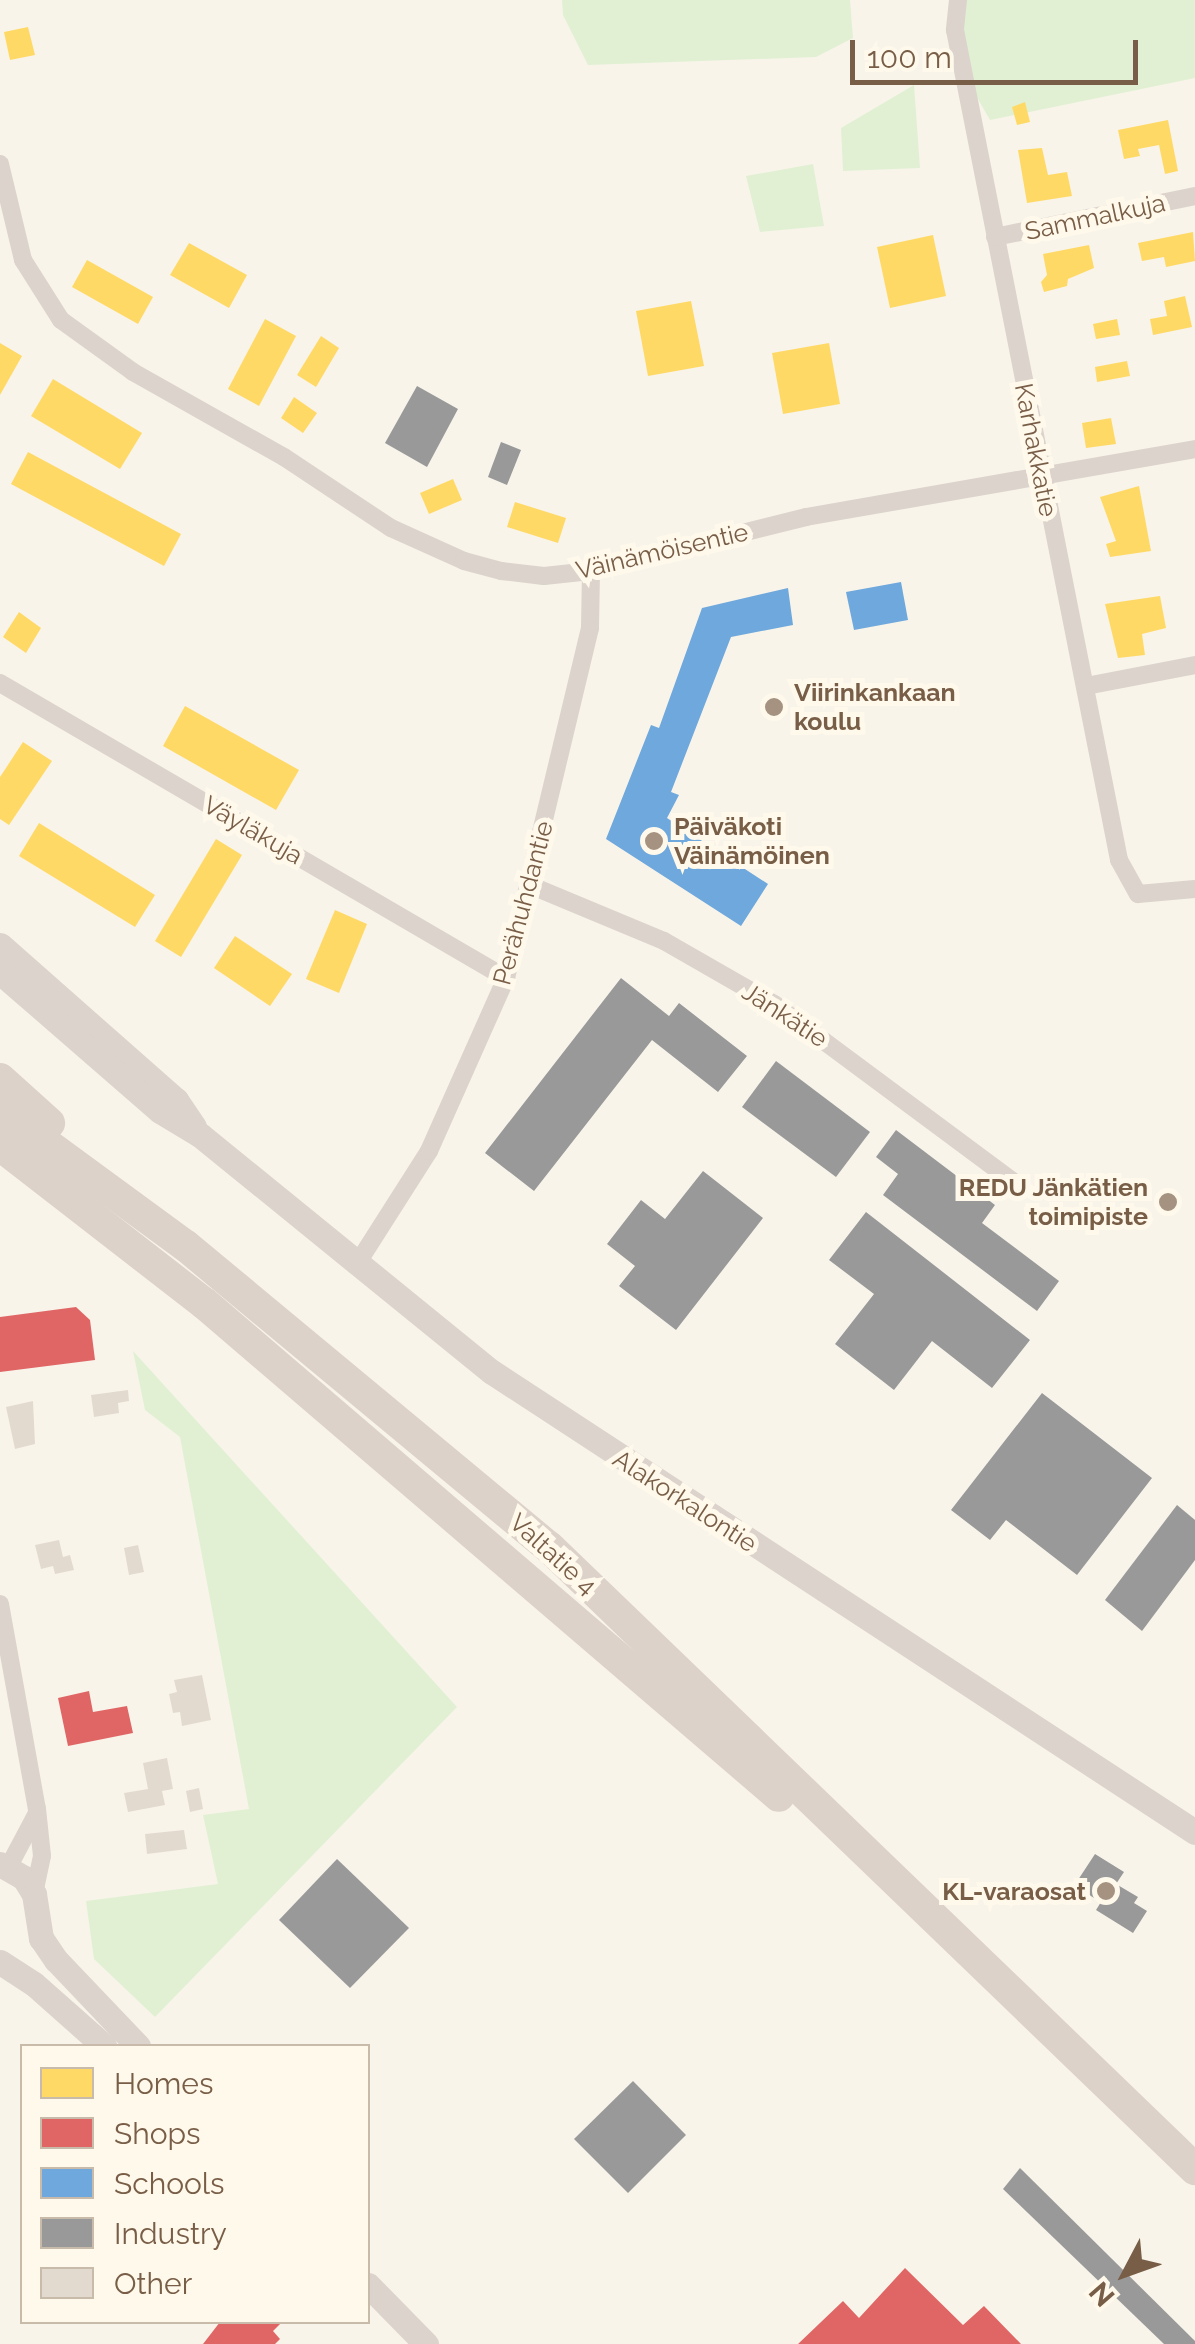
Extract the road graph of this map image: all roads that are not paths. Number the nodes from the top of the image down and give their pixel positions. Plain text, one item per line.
1 (958, 0) edge
2 (0, 164) edge
3 (1195, 196) edge
4 (996, 237) junction
5 (1195, 449) edge
6 (1042, 478) junction
7 (591, 572) junction
8 (1195, 665) edge
9 (0, 683) edge
10 (1086, 686) junction
11 (532, 886) junction
12 (1195, 889) edge
13 (0, 945) edge
14 (0, 972) edge
15 (506, 978) junction
16 (0, 1079) edge
17 (0, 1110) edge
18 (200, 1135) junction
19 (0, 1146) edge
20 (1015, 1183) dead end
21 (186, 1246) junction
22 (356, 1264) junction
23 (0, 1604) edge
24 (38, 1809) junction
25 (1195, 1832) edge
26 (4, 1865) edge
27 (36, 1906) junction
28 (0, 1962) edge
29 (1066, 2043) junction
30 (102, 2044) edge
31 (136, 2044) edge
32 (1195, 2170) edge
33 (370, 2287) edge
34 (426, 2344) edge

1 - 4 street, Karhakkatie
2 - 7 street, Väinämöisentie
3 - 4 street, Sammalkuja
4 - 6 street, Karhakkatie
5 - 6 street, Väinämöisentie
6 - 7 street, Väinämöisentie
6 - 10 street, Karhakkatie
7 - 11 street, Perähuhdantie
8 - 10 street
9 - 15 street, Väyläkuja
10 - 12 street, Karhakkatie
11 - 15 street, Perähuhdantie
11 - 20 street, Jänkätie
13 - 18 street, Alakorkalontie
14 - 18 street, Alakorkalontie
15 - 22 street, Perähuhdantie
16 - 21 highway
17 - 21 highway, Valtatie 4
18 - 22 street, Alakorkalontie
19 - 29 highway, Valtatie 4
21 - 29 highway, Valtatie 4
22 - 25 street, Alakorkalontie
23 - 24 street
24 - 26 street
24 - 27 street
26 - 27 street
27 - 28 street
27 - 31 street
28 - 30 street
29 - 32 highway, Valtatie 4
33 - 34 street

